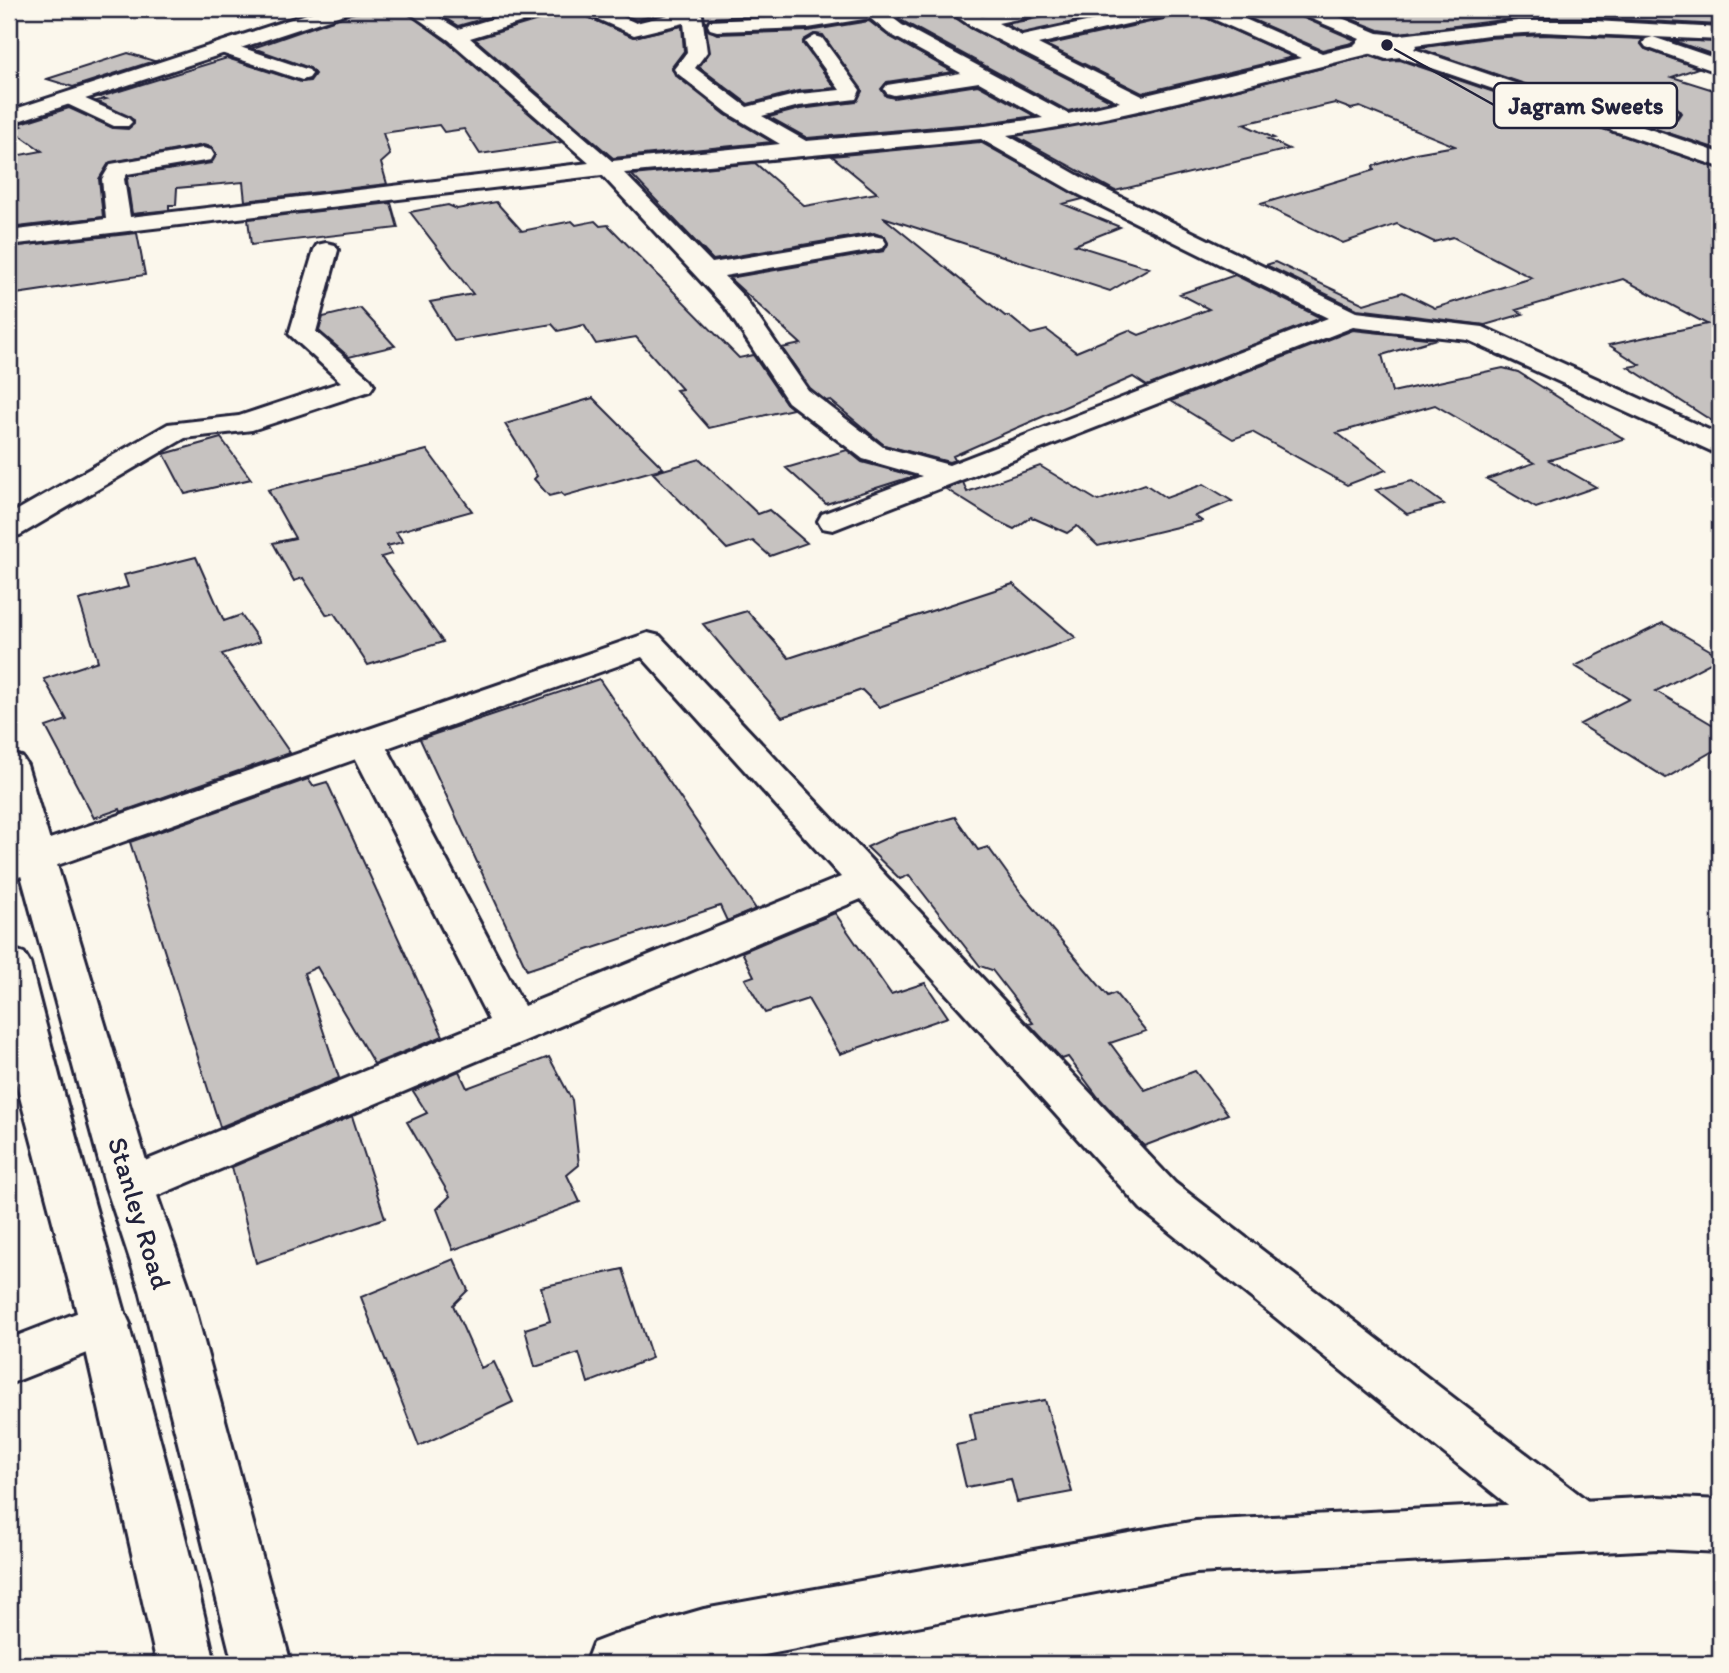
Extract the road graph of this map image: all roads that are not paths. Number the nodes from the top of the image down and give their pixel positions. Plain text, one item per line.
1 (316, 9) edge
2 (340, 9) edge
3 (413, 9) edge
4 (544, 9) edge
5 (591, 9) edge
6 (897, 9) edge
7 (955, 9) edge
8 (1040, 9) edge
9 (1169, 9) edge
10 (1207, 9) edge
11 (1305, 9) edge
12 (871, 10) edge
13 (690, 12) edge
14 (1612, 17) edge
15 (978, 22) junction
16 (807, 24) edge
17 (717, 25) dead end
18 (1720, 33) edge
19 (456, 36) junction
20 (1020, 42) junction
21 (1374, 43) junction
22 (1401, 46) junction
23 (225, 48) junction
24 (1323, 61) junction
25 (1720, 67) edge
26 (302, 74) dead end
27 (982, 76) junction
28 (894, 89) dead end
29 (72, 99) junction
30 (869, 101) dead end
31 (1141, 104) junction
32 (9, 108) edge
33 (1668, 113) dead end
34 (744, 114) junction
35 (9, 118) edge
36 (884, 119) dead end
37 (1065, 121) junction
38 (121, 122) dead end
39 (1621, 126) junction
40 (985, 132) junction
41 (899, 138) junction
42 (803, 148) junction
43 (204, 155) dead end
44 (1720, 160) edge
45 (607, 169) junction
46 (119, 226) junction
47 (9, 239) edge
48 (874, 243) dead end
49 (326, 250) dead end
50 (704, 272) junction
51 (1350, 319) junction
52 (1720, 446) edge
53 (951, 475) junction
54 (833, 521) dead end
55 (9, 528) edge
56 (366, 743) junction
57 (9, 765) edge
58 (22, 863) edge
59 (867, 881) junction
60 (9, 963) edge
61 (514, 1028) junction
62 (130, 1187) junction
63 (105, 1324) junction
64 (9, 1362) edge
65 (1720, 1526) edge
66 (1578, 1527) junction
67 (707, 1651) edge
68 (186, 1664) edge
69 (262, 1664) edge
70 (614, 1664) edge

1 - 32 street
2 - 23 street
3 - 19 street
4 - 19 street
5 - 13 street
6 - 12 street
7 - 15 street
8 - 15 street
9 - 20 street
10 - 24 street
11 - 21 street
12 - 16 street
12 - 27 street
13 - 34 street
14 - 18 street
14 - 22 street
14 - 25 street
15 - 20 street
16 - 17 street
16 - 30 street
16 - 34 street
19 - 45 street
20 - 31 street
21 - 22 street
21 - 24 street
22 - 39 street
23 - 26 street
23 - 29 street
24 - 31 street
27 - 28 street
27 - 37 street
29 - 35 street
29 - 38 street
31 - 37 street
33 - 39 street
34 - 42 street
36 - 41 street
37 - 40 street
39 - 44 street
40 - 41 street
40 - 51 street
41 - 42 street
42 - 45 street
43 - 46 street
45 - 46 street
45 - 50 street
46 - 47 street
48 - 50 street
49 - 55 street
50 - 53 street
51 - 52 street
51 - 53 street
53 - 54 street
56 - 58 street
56 - 59 street
56 - 61 street
57 - 58 street, Stanley Road
58 - 62 street, Stanley Road
59 - 61 street
59 - 66 street
60 - 63 street
61 - 62 street
62 - 69 street, Stanley Road
63 - 64 street
63 - 68 street
65 - 66 street
66 - 67 street
67 - 70 street

